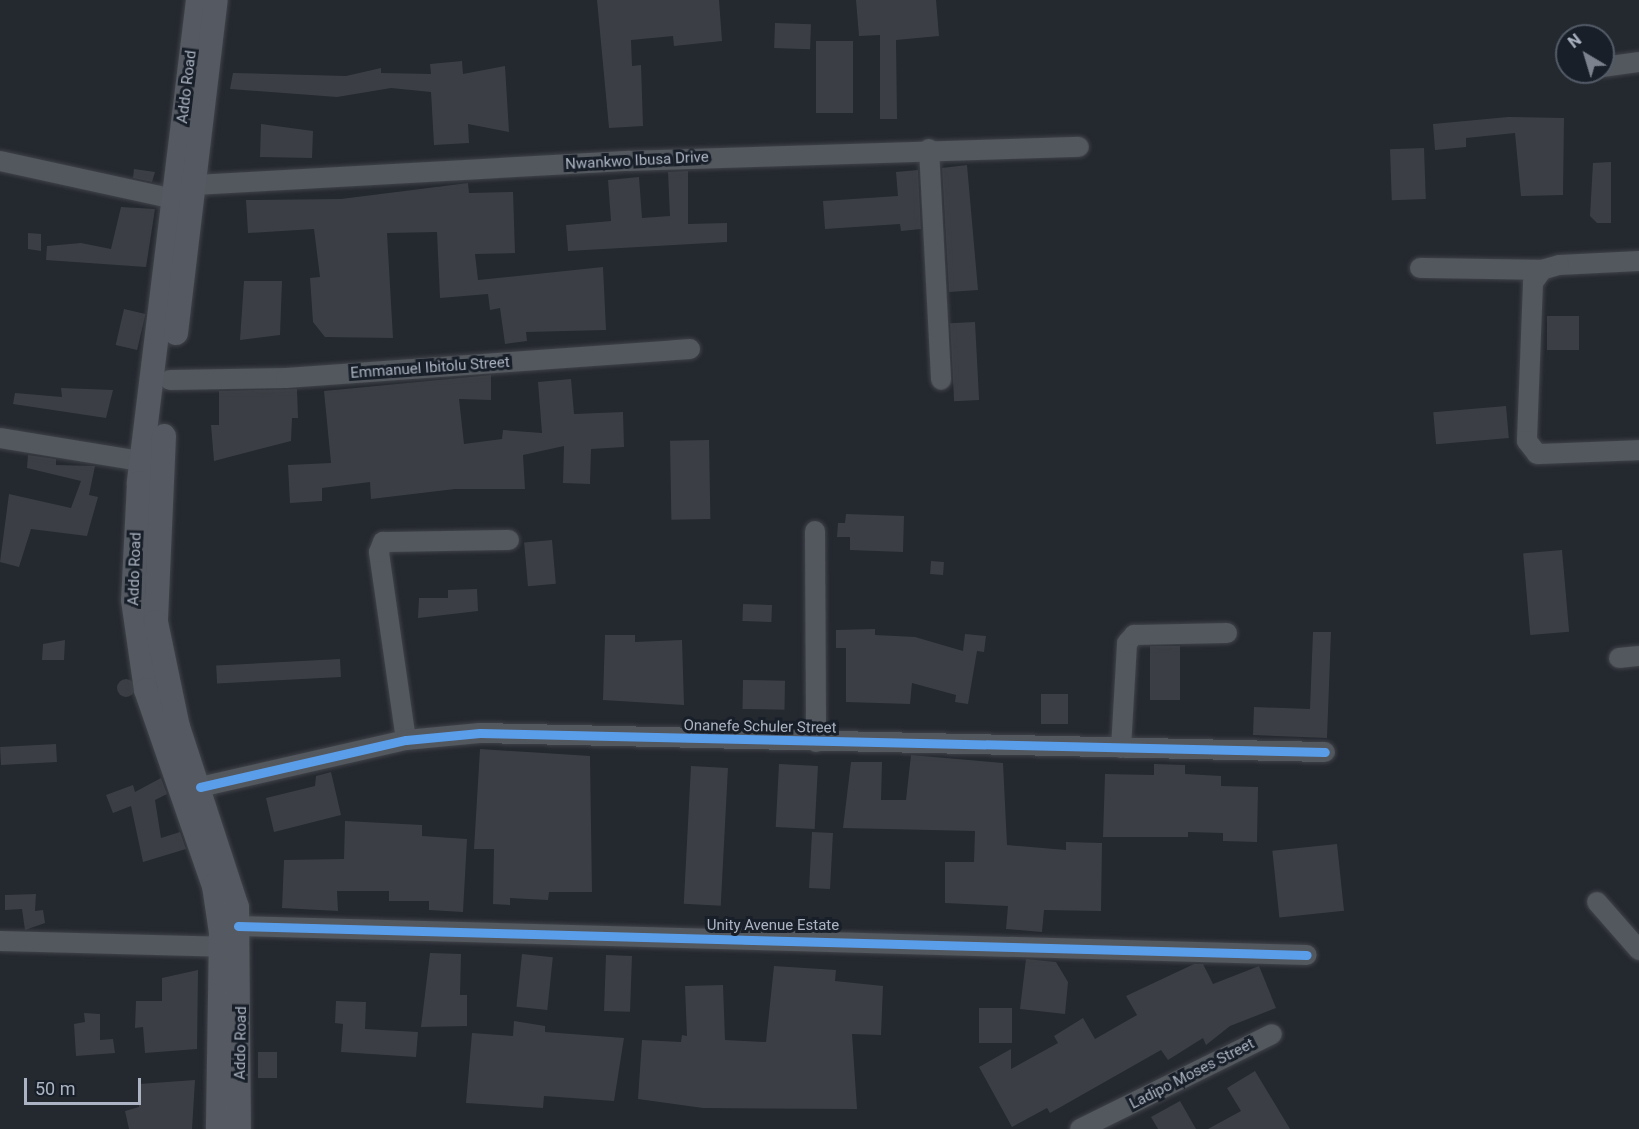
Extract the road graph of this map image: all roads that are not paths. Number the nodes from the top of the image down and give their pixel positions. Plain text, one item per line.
1 (198, 0) edge
2 (216, 0) edge
3 (1639, 62) edge
4 (1615, 65) edge
5 (1079, 147) dead end
6 (929, 149) junction
7 (0, 161) edge
8 (195, 185) junction
9 (174, 199) junction
10 (1639, 261) edge
11 (1420, 268) dead end
12 (1542, 270) junction
13 (690, 349) dead end
14 (170, 380) junction
15 (941, 380) dead end
16 (0, 438) edge
17 (1639, 450) edge
18 (146, 462) junction
19 (815, 531) dead end
20 (509, 540) dead end
21 (1227, 633) dead end
22 (1639, 656) edge
23 (1619, 658) dead end
24 (406, 740) junction
25 (816, 742) junction
26 (1121, 748) junction
27 (1325, 752) dead end
28 (200, 787) junction
29 (1597, 902) dead end
30 (238, 926) junction
31 (0, 941) edge
32 (222, 947) junction
33 (1639, 950) edge
34 (1307, 955) dead end
35 (1272, 1034) dead end
36 (218, 1129) edge
37 (239, 1129) edge
38 (1080, 1129) edge

1 - 9 main road, Addo Road
2 - 8 main road, Addo Road
3 - 4 street
5 - 6 street, Nwankwo Ibusa Drive
6 - 8 street, Nwankwo Ibusa Drive
6 - 15 street
7 - 9 street
8 - 14 main road, Addo Road
9 - 18 main road, Addo Road
10 - 12 street
11 - 12 street
12 - 17 street
13 - 14 street, Emmanuel Ibitolu Street
14 - 28 main road, Addo Road
16 - 18 street
18 - 32 main road, Addo Road
19 - 25 street
20 - 24 street
21 - 26 street
22 - 23 street
24 - 25 street, Onanefe Schuler Street
24 - 28 street, Onanefe Schuler Street
25 - 26 street, Onanefe Schuler Street
26 - 27 street, Onanefe Schuler Street
28 - 30 main road, Addo Road
29 - 33 street
30 - 34 street, Unity Avenue Estate
30 - 37 main road, Addo Road
31 - 32 street
32 - 36 main road, Addo Road
35 - 38 street, Ladipo Moses Street

